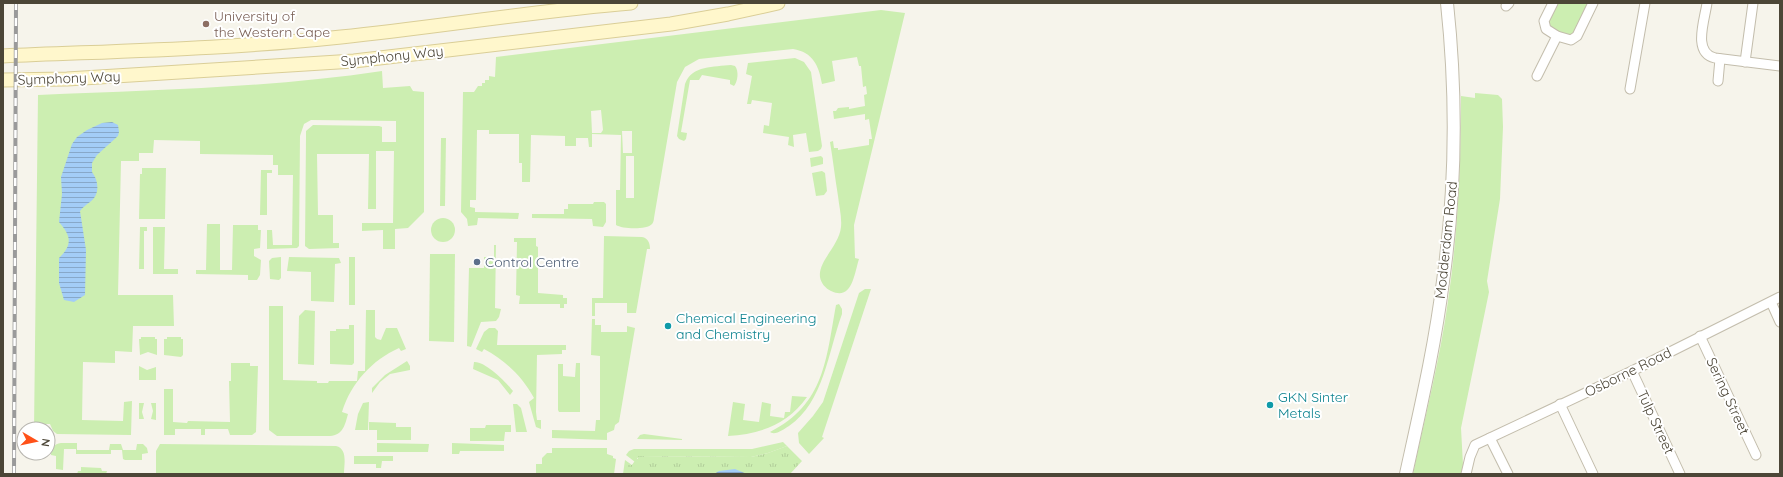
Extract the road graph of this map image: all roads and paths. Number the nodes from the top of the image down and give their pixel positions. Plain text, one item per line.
1 (631, 3) edge
2 (778, 3) edge
3 (1447, 3) edge
4 (1553, 3) edge
5 (1593, 3) edge
6 (1645, 3) edge
7 (1707, 3) edge
8 (1753, 3) edge
9 (1556, 36) junction
10 (3, 56) edge
11 (1720, 59) junction
12 (1745, 62) junction
13 (1780, 66) edge
14 (1537, 76) dead end
15 (3, 80) edge
16 (1718, 81) dead end
17 (1630, 89) dead end
18 (1780, 297) edge
19 (1771, 302) junction
20 (1780, 322) edge
21 (1700, 336) junction
22 (1632, 371) junction
23 (1560, 404) junction
24 (1490, 438) junction
25 (1756, 455) dead end
26 (1406, 474) edge
27 (1466, 474) edge
28 (1508, 474) edge
29 (1592, 474) edge
30 (1680, 474) edge

1 - 10 main road, Symphony Way
2 - 15 main road, Symphony Way
3 - 26 street, Modderdam Road
4 - 9 street
5 - 9 street
6 - 17 street
7 - 11 street
8 - 12 street
9 - 14 street
11 - 12 street
11 - 16 street
12 - 13 street
18 - 19 street, Osborne Road
19 - 20 street
19 - 21 street, Osborne Road
21 - 22 street, Osborne Road
21 - 25 street, Sering Street
22 - 23 street, Osborne Road
22 - 30 street, Tulp Street
23 - 24 street, Osborne Road
23 - 29 street
24 - 27 street, Osborne Road
24 - 28 street

